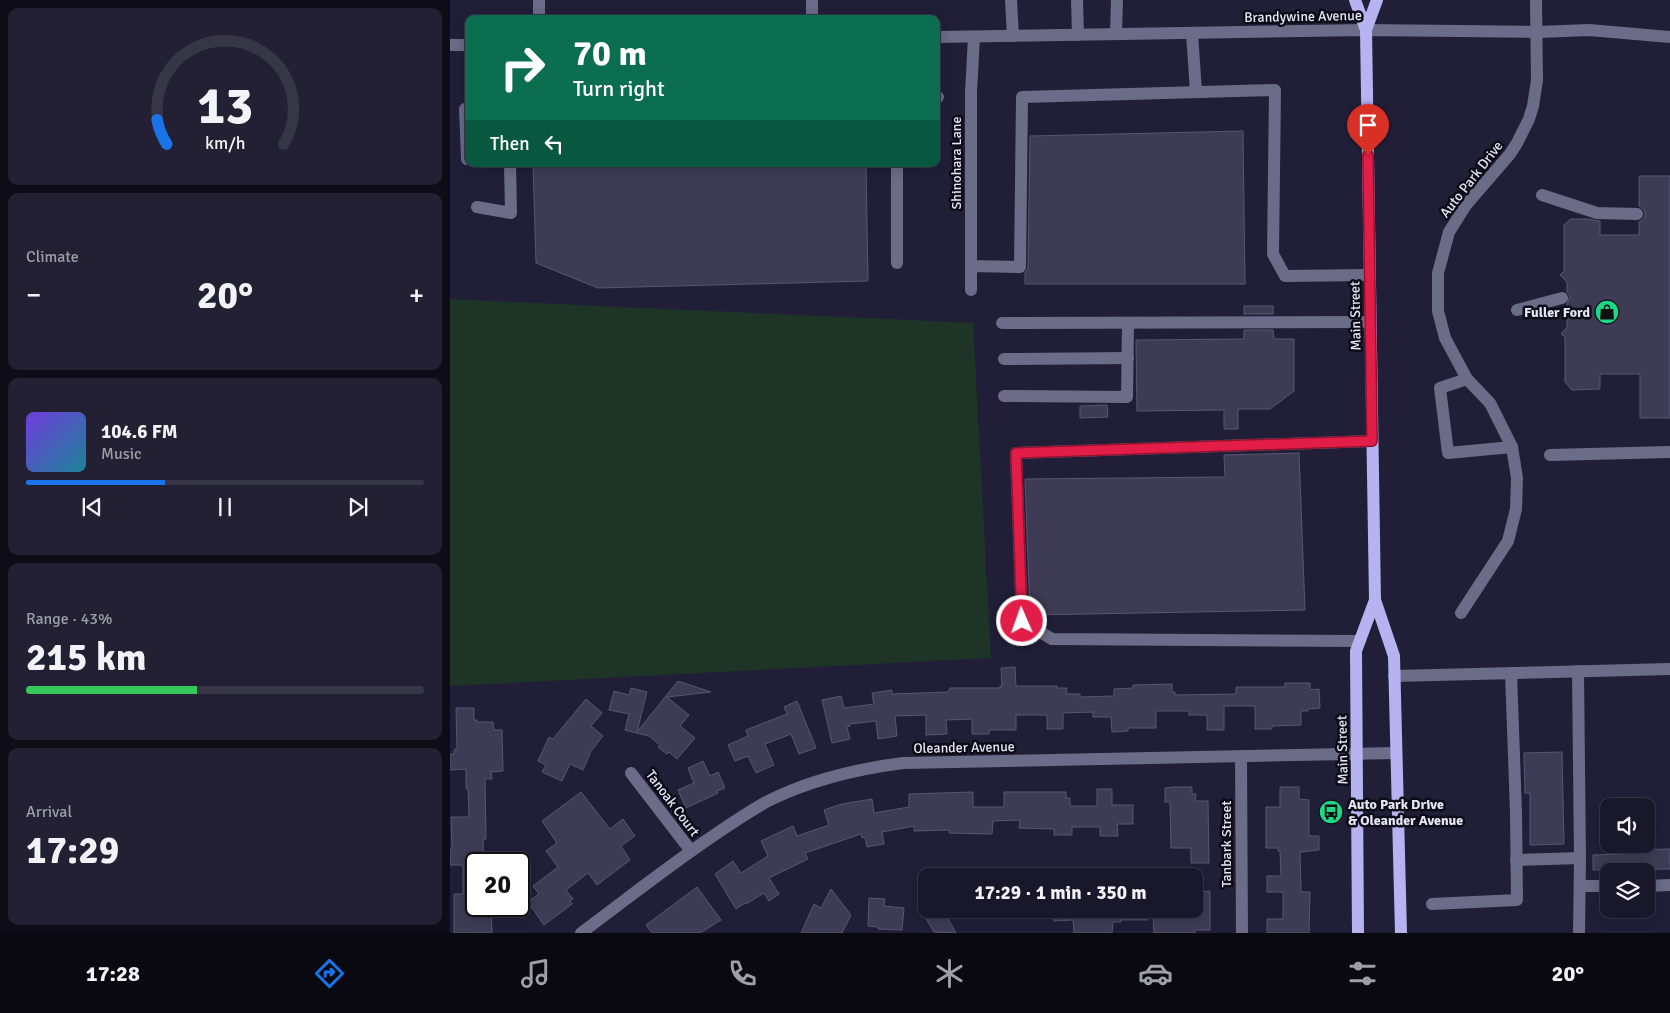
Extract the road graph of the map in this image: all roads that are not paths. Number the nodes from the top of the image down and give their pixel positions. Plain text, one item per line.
1 (539, 0) edge
2 (812, 0) edge
3 (1011, 0) edge
4 (1078, 0) edge
5 (1117, 0) edge
6 (1355, 0) edge
7 (1377, 0) edge
8 (1536, 0) edge
9 (539, 15) edge
10 (812, 15) edge
11 (1366, 30) junction
12 (1538, 32) junction
13 (1192, 33) junction
14 (1116, 34) junction
15 (1078, 35) junction
16 (1013, 36) junction
17 (940, 37) edge
18 (974, 37) junction
19 (1670, 37) edge
20 (450, 45) edge
21 (465, 45) edge
22 (1196, 92) junction
23 (510, 167) edge
24 (897, 167) edge
25 (1542, 195) dead end
26 (476, 207) dead end
27 (1637, 214) dead end
28 (897, 263) dead end
29 (971, 266) junction
30 (1369, 275) junction
31 (971, 290) dead end
32 (1562, 298) dead end
33 (1517, 310) dead end
34 (1370, 322) junction
35 (1002, 323) dead end
36 (1128, 323) junction
37 (1128, 358) junction
38 (1004, 359) dead end
39 (1467, 379) junction
40 (1004, 396) dead end
41 (1372, 441) junction
42 (1512, 447) junction
43 (1670, 452) edge
44 (1550, 455) dead end
45 (1375, 600) junction
46 (1461, 613) dead end
47 (1360, 641) junction
48 (1670, 669) edge
49 (1578, 671) junction
50 (1512, 673) junction
51 (1394, 676) junction
52 (1396, 753) junction
53 (1357, 754) junction
54 (1241, 756) junction
55 (631, 773) dead end
56 (691, 851) junction
57 (1580, 858) junction
58 (1516, 860) junction
59 (1670, 885) edge
60 (1581, 886) junction
61 (1600, 886) edge
62 (1655, 886) edge
63 (1432, 904) dead end
64 (582, 933) edge
65 (1242, 933) edge
66 (1358, 933) edge
67 (1400, 933) edge
68 (1579, 933) edge

1 - 9 street
2 - 10 street
3 - 16 street
4 - 15 street
5 - 14 street
6 - 11 main road, Main Street
7 - 11 main road, Main Street
8 - 12 street, Auto Park Drive
11 - 12 street, Brandywine Avenue
11 - 13 street, Brandywine Avenue
11 - 30 main road, Main Street
12 - 19 street, Brandywine Avenue
12 - 39 street, Auto Park Drive
13 - 14 street, Brandywine Avenue
13 - 22 street
14 - 15 street, Brandywine Avenue
15 - 16 street, Brandywine Avenue
16 - 18 street, Brandywine Avenue
17 - 18 street, Brandywine Avenue
18 - 29 street, Shinohara Lane
20 - 21 street
22 - 29 street
22 - 30 street
23 - 26 street
24 - 28 street
25 - 27 street
29 - 31 street, Shinohara Lane
30 - 34 main road, Main Street
32 - 33 street
34 - 36 street
34 - 41 main road, Main Street
35 - 36 street
36 - 37 street
37 - 38 street
37 - 40 street
39 - 42 street, Auto Park Drive
39 - 42 street
41 - 45 main road, Main Street
41 - 47 street
42 - 46 street, Auto Park Drive
43 - 44 street
45 - 47 main road, Main Street
45 - 51 main road, Main Street
47 - 53 main road, Main Street
48 - 49 street
49 - 50 street
49 - 57 street
50 - 51 street
50 - 58 street
51 - 52 main road, Main Street
52 - 53 street, Oleander Avenue
52 - 67 main road, Main Street
53 - 54 street, Oleander Avenue
53 - 66 main road, Main Street
54 - 56 street, Oleander Avenue
54 - 65 street, Tanbark Street
55 - 56 street, Tanoak Court
56 - 64 street, Oleander Avenue
57 - 58 street
57 - 60 street
58 - 63 street
59 - 62 street
60 - 61 street
60 - 68 street

